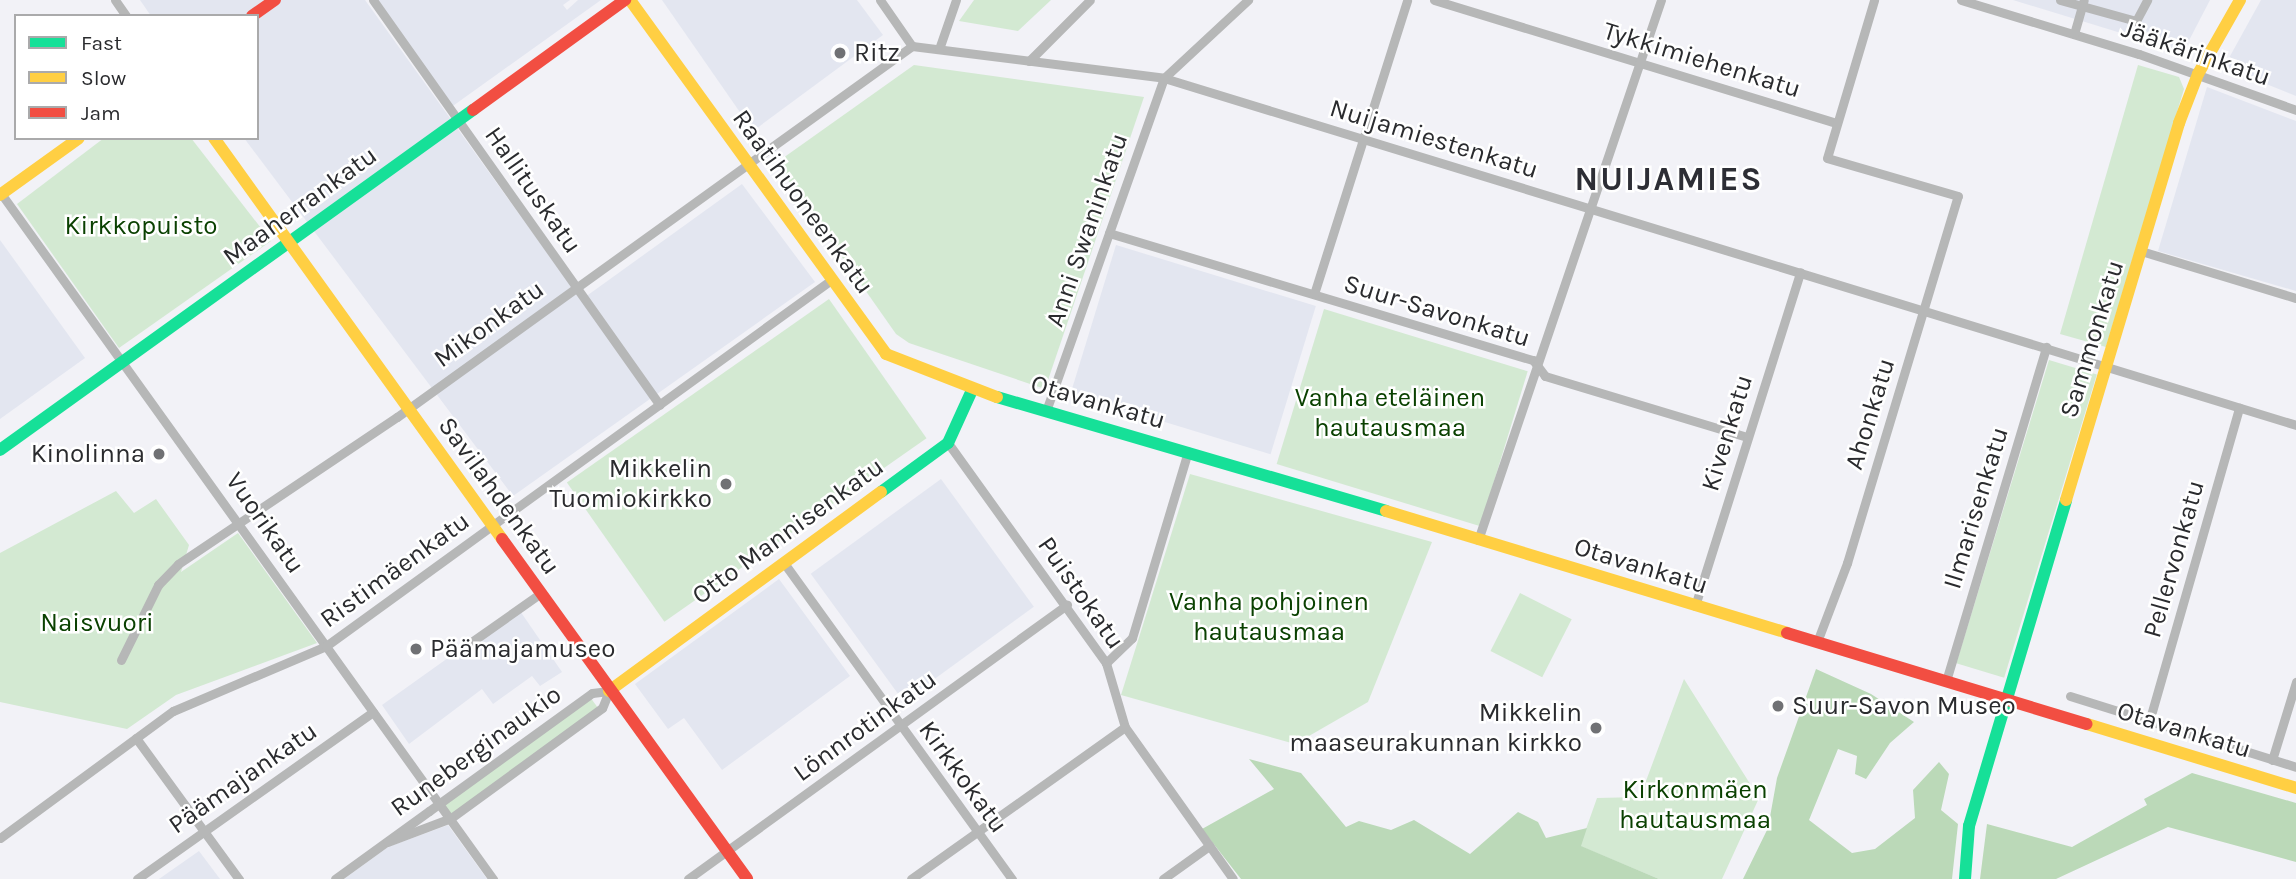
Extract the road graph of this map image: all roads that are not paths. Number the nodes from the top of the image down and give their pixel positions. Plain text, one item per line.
1 (275, 0) edge
2 (373, 0) edge
3 (628, 0) edge
4 (880, 0) edge
5 (956, 0) edge
6 (1090, 0) edge
7 (1248, 0) edge
8 (1407, 0) edge
9 (1434, 0) edge
10 (1661, 0) edge
11 (1874, 0) edge
12 (1961, 0) edge
13 (2060, 0) edge
14 (2147, 0) edge
15 (2240, 0) edge
16 (2083, 3) edge
17 (255, 14) edge
18 (2074, 34) junction
19 (912, 46) junction
20 (939, 49) junction
21 (1029, 61) junction
22 (1642, 63) junction
23 (2198, 74) junction
24 (1164, 78) junction
25 (2296, 110) edge
26 (458, 121) junction
27 (1837, 123) junction
28 (1363, 139) junction
29 (76, 140) edge
30 (215, 140) edge
31 (746, 165) junction
32 (0, 194) edge
33 (1592, 209) junction
34 (1110, 233) junction
35 (290, 242) junction
36 (2141, 251) junction
37 (1800, 272) junction
38 (831, 281) junction
39 (576, 287) junction
40 (1314, 294) junction
41 (2296, 298) edge
42 (1923, 310) junction
43 (2046, 347) junction
44 (123, 362) junction
45 (2107, 365) junction
46 (1538, 366) junction
47 (972, 390) junction
48 (660, 405) junction
49 (408, 408) junction
50 (2239, 408) junction
51 (1046, 411) junction
52 (2296, 425) edge
53 (1747, 437) junction
54 (948, 443) junction
55 (0, 450) edge
56 (1188, 451) junction
57 (240, 524) junction
58 (491, 526) junction
59 (1478, 540) junction
60 (784, 563) junction
61 (541, 593) junction
62 (1067, 605) junction
63 (1695, 606) junction
64 (1817, 642) junction
65 (470, 643) dead end
66 (326, 646) junction
67 (121, 660) dead end
68 (1106, 663) junction
69 (1946, 681) junction
70 (2296, 682) edge
71 (609, 691) junction
72 (2070, 696) dead end
73 (2008, 700) junction
74 (373, 712) junction
75 (2149, 722) junction
76 (900, 727) junction
77 (1125, 727) junction
78 (136, 738) junction
79 (2272, 760) junction
80 (2296, 767) edge
81 (2296, 788) edge
82 (440, 803) junction
83 (451, 818) junction
84 (204, 832) junction
85 (977, 833) junction
86 (0, 838) edge
87 (387, 842) junction
88 (1209, 846) junction
89 (727, 851) junction
90 (137, 879) edge
91 (239, 879) edge
92 (335, 879) edge
93 (493, 879) edge
94 (688, 879) edge
95 (747, 879) edge
96 (911, 879) edge
97 (1012, 879) edge
98 (1163, 879) edge
99 (1233, 879) edge
100 (1965, 879) edge

1 - 17 main road
2 - 26 street, Hallituskatu
3 - 26 main road, Maaherrankatu
3 - 31 main road, Raatihuoneenkatu
4 - 19 street
5 - 20 street
6 - 21 street
7 - 24 street
8 - 28 street
9 - 22 street, Tykkimiehenkatu
10 - 22 street
11 - 27 street
12 - 18 street, Jääkärinkatu
13 - 16 street
14 - 16 street
15 - 23 main road, Sammonkatu
16 - 18 street
18 - 23 street, Jääkärinkatu
19 - 20 street, Nuijamiestenkatu
19 - 31 street, Mikonkatu
20 - 21 street, Nuijamiestenkatu
21 - 24 street, Nuijamiestenkatu
22 - 27 street, Tykkimiehenkatu
22 - 33 street
23 - 25 street, Jääkärinkatu
23 - 36 main road, Sammonkatu
24 - 28 street, Nuijamiestenkatu
24 - 34 street, Anni Swaninkatu
26 - 35 main road, Maaherrankatu
26 - 39 street, Hallituskatu
27 - 42 street, Ahonkatu
28 - 33 street, Nuijamiestenkatu
28 - 40 street
29 - 32 main road
30 - 35 main road, Savilahdenkatu
31 - 38 main road, Raatihuoneenkatu
31 - 39 street, Mikonkatu
32 - 44 street, Vuorikatu
33 - 37 street, Nuijamiestenkatu
33 - 46 street
34 - 40 street, Suur-Savonkatu
34 - 51 street, Anni Swaninkatu
35 - 44 main road, Maaherrankatu
35 - 49 main road, Savilahdenkatu
36 - 41 street
36 - 45 main road, Sammonkatu
37 - 42 street, Nuijamiestenkatu
37 - 53 street, Kivenkatu
38 - 47 main road, Raatihuoneenkatu
38 - 48 street, Ristimäenkatu
39 - 48 street, Hallituskatu
39 - 49 street, Mikonkatu
40 - 46 street, Suur-Savonkatu
42 - 43 street, Nuijamiestenkatu
42 - 64 street, Ahonkatu
43 - 45 street, Nuijamiestenkatu
43 - 69 street, Ilmarisenkatu
44 - 55 main road, Maaherrankatu
44 - 57 street, Vuorikatu
45 - 50 street, Nuijamiestenkatu
45 - 73 main road, Sammonkatu
46 - 53 street, Suur-Savonkatu
46 - 59 street
47 - 51 main road, Otavankatu
47 - 54 main road, Otto Mannisenkatu
48 - 58 street, Ristimäenkatu
49 - 57 street, Mikonkatu
49 - 58 main road, Savilahdenkatu
50 - 52 street, Nuijamiestenkatu
50 - 75 street, Pellervonkatu
51 - 56 main road, Otavankatu
53 - 63 street, Kivenkatu
54 - 60 main road, Otto Mannisenkatu
54 - 62 street, Puistokatu
56 - 59 main road, Otavankatu
56 - 68 street
57 - 66 street, Vuorikatu
57 - 67 street, Mikonkatu
58 - 61 main road, Savilahdenkatu
58 - 66 street, Ristimäenkatu
59 - 63 main road, Otavankatu
60 - 71 main road, Otto Mannisenkatu
60 - 76 street, Kirkkokatu
61 - 65 street
61 - 71 main road, Savilahdenkatu
62 - 68 street, Puistokatu
62 - 76 street, Lönnrotinkatu
63 - 64 main road, Otavankatu
64 - 69 main road, Otavankatu
66 - 74 street, Vuorikatu
66 - 78 street, Ristimäenkatu
68 - 77 street, Puistokatu
69 - 73 main road, Otavankatu
70 - 79 street
71 - 82 street, Runeberginaukio
71 - 83 street, Runeberginaukio
71 - 89 main road, Savilahdenkatu
72 - 75 street
73 - 81 main road, Otavankatu
73 - 100 main road, Sammonkatu
74 - 82 street, Vuorikatu
74 - 84 street, Päämajankatu
75 - 79 street
76 - 85 street, Kirkkokatu
76 - 89 street, Lönnrotinkatu
77 - 85 street
77 - 88 street, Puistokatu
78 - 84 street
78 - 86 street, Ristimäenkatu
79 - 80 street
82 - 83 street, Vuorikatu
82 - 87 street, Runeberginaukio
83 - 87 street, Runeberginaukio
83 - 93 street, Vuorikatu
84 - 90 street, Päämajankatu
84 - 91 street
85 - 96 street
85 - 97 street, Kirkkokatu
87 - 92 street
88 - 98 street
88 - 99 street, Puistokatu
89 - 94 street, Lönnrotinkatu
89 - 95 main road, Savilahdenkatu

